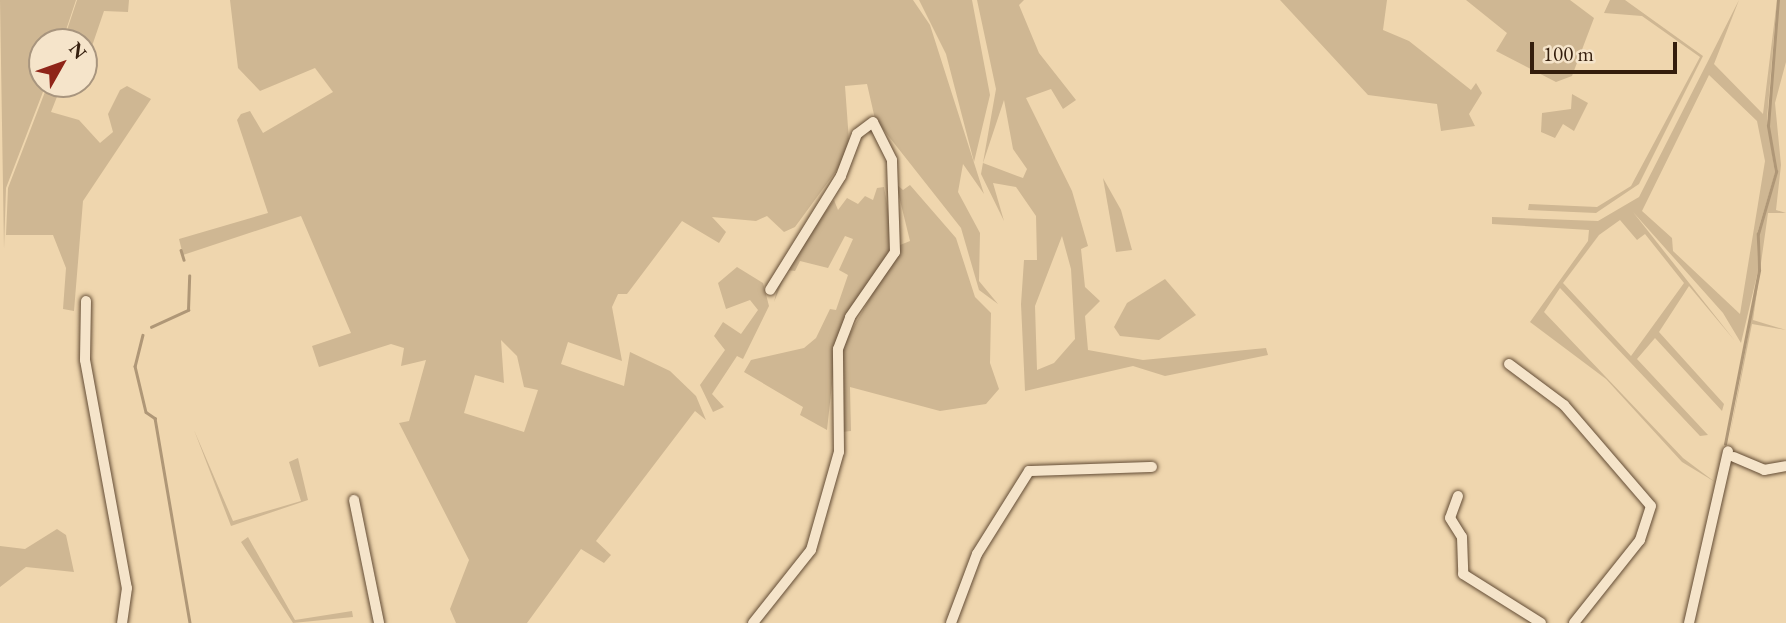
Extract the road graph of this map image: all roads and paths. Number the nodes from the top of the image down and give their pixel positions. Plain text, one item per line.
1 (770, 290) dead end
2 (86, 301) dead end
3 (1509, 365) dead end
4 (1152, 467) dead end
5 (1786, 467) edge
6 (1458, 496) dead end
7 (354, 500) dead end
8 (122, 623) edge
9 (379, 623) edge
10 (753, 623) edge
11 (951, 623) edge
12 (1541, 623) edge
13 (1574, 623) edge
14 (1689, 623) edge

1 - 10 street
2 - 8 street
3 - 13 street
4 - 11 street
5 - 14 street
6 - 12 street
7 - 9 street

